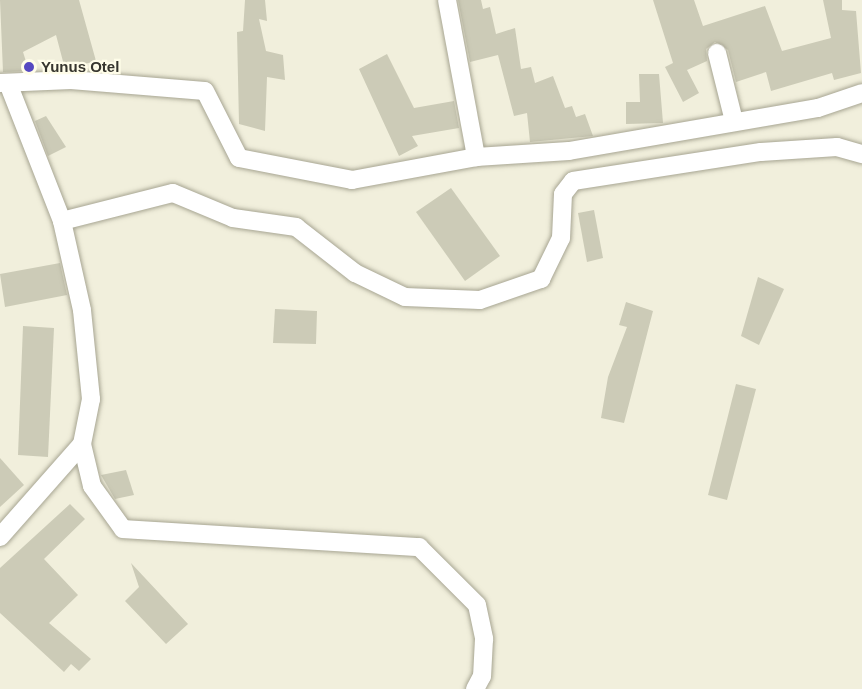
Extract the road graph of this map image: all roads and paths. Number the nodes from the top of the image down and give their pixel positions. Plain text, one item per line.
1 (447, 0) edge
2 (717, 53) dead end
3 (4, 85) edge
4 (862, 93) edge
5 (734, 121) junction
6 (862, 154) edge
7 (476, 157) junction
8 (62, 222) junction
9 (82, 444) junction
10 (0, 537) edge
11 (474, 689) edge

1 - 7 street
2 - 5 street
3 - 7 street
3 - 8 street
4 - 5 street
5 - 7 street
6 - 8 street
8 - 9 street
9 - 10 street
9 - 11 street

